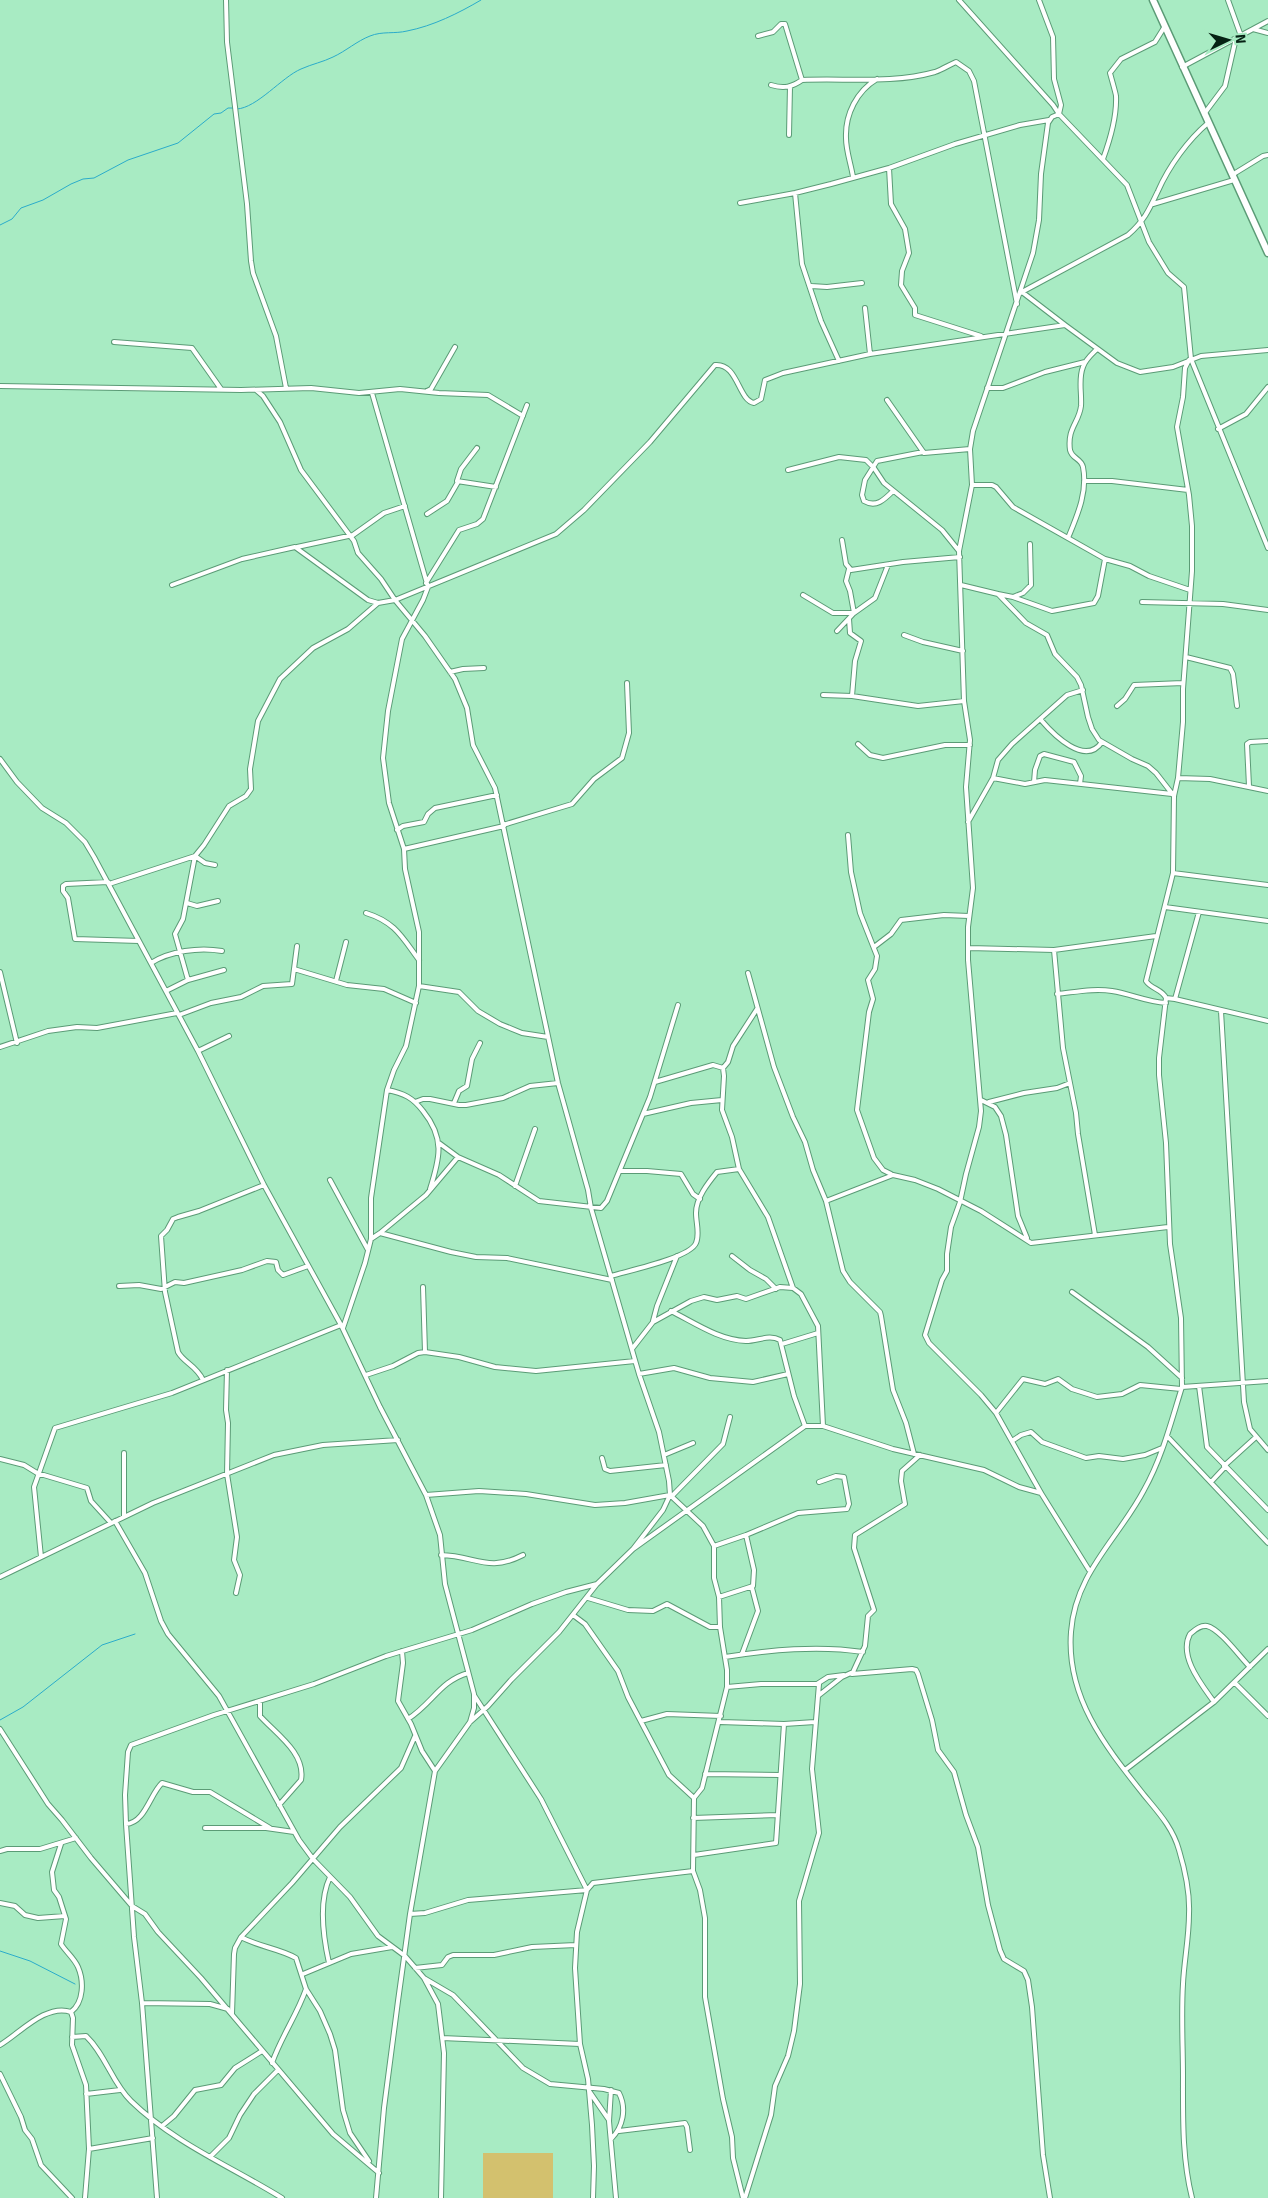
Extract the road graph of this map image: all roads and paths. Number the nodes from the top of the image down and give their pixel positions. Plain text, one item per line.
1 (226, 0) edge
2 (959, 0) edge
3 (1039, 0) edge
4 (1153, 0) edge
5 (1228, 0) edge
6 (1268, 21) edge
7 (1165, 26) junction
8 (1253, 30) junction
9 (1268, 33) edge
10 (758, 36) dead end
11 (1238, 37) junction
12 (1182, 67) junction
13 (878, 78) junction
14 (802, 80) junction
15 (771, 85) dead end
16 (790, 86) junction
17 (1059, 114) junction
18 (1204, 114) junction
19 (1049, 120) junction
20 (1208, 123) junction
21 (789, 135) dead end
22 (986, 135) junction
23 (1268, 155) edge
24 (1103, 159) junction
25 (888, 168) junction
26 (853, 177) junction
27 (1233, 177) junction
28 (795, 194) junction
29 (740, 203) dead end
30 (1153, 204) junction
31 (1142, 223) junction
32 (1268, 254) edge
33 (862, 282) dead end
34 (811, 286) junction
35 (1021, 293) junction
36 (1016, 304) junction
37 (865, 308) dead end
38 (1065, 325) junction
39 (1007, 332) junction
40 (982, 336) junction
41 (114, 342) dead end
42 (455, 347) dead end
43 (1097, 349) junction
44 (1268, 350) edge
45 (870, 354) junction
46 (1190, 358) junction
47 (839, 361) junction
48 (1085, 362) junction
49 (0, 386) edge
50 (1268, 387) edge
51 (286, 388) junction
52 (987, 388) junction
53 (221, 389) junction
54 (256, 390) junction
55 (427, 391) junction
56 (372, 393) junction
57 (887, 400) dead end
58 (527, 405) dead end
59 (523, 416) junction
60 (1218, 429) junction
61 (477, 448) dead end
62 (970, 449) junction
63 (923, 452) junction
64 (872, 466) junction
65 (788, 470) dead end
66 (1084, 481) junction
67 (458, 482) junction
68 (972, 486) junction
69 (496, 487) junction
70 (1188, 490) junction
71 (892, 491) junction
72 (405, 506) junction
73 (427, 514) dead end
74 (350, 535) junction
75 (1068, 538) junction
76 (842, 540) dead end
77 (1030, 544) dead end
78 (296, 547) junction
79 (1268, 548) edge
80 (959, 551) junction
81 (960, 557) junction
82 (1105, 559) junction
83 (888, 564) junction
84 (849, 569) junction
85 (427, 585) junction
86 (961, 585) junction
87 (172, 586) dead end
88 (1190, 590) junction
89 (998, 594) junction
90 (803, 595) dead end
91 (1013, 597) junction
92 (395, 600) junction
93 (1142, 602) dead end
94 (378, 603) junction
95 (1190, 603) junction
96 (1268, 610) edge
97 (854, 613) junction
98 (849, 619) junction
99 (412, 621) junction
100 (837, 631) dead end
101 (904, 635) dead end
102 (963, 651) junction
103 (1186, 657) junction
104 (484, 668) dead end
105 (450, 672) junction
106 (627, 683) dead end
107 (1184, 683) junction
108 (1082, 690) junction
109 (823, 695) dead end
110 (852, 696) junction
111 (964, 701) junction
112 (1117, 706) dead end
113 (1237, 706) dead end
114 (1041, 720) junction
115 (1268, 741) edge
116 (1102, 742) junction
117 (858, 744) dead end
118 (970, 745) junction
119 (0, 759) edge
120 (993, 778) junction
121 (1178, 778) junction
122 (1034, 782) junction
123 (1080, 784) junction
124 (1249, 786) junction
125 (1268, 791) edge
126 (497, 795) junction
127 (1173, 795) junction
128 (968, 822) junction
129 (504, 826) junction
130 (398, 830) junction
131 (848, 835) dead end
132 (404, 849) junction
133 (195, 856) junction
134 (215, 865) dead end
135 (1172, 873) junction
136 (108, 883) junction
137 (1268, 885) edge
138 (218, 901) dead end
139 (187, 903) junction
140 (1165, 907) junction
141 (1199, 912) junction
142 (366, 913) dead end
143 (969, 916) junction
144 (1268, 921) edge
145 (1156, 936) junction
146 (139, 941) junction
147 (346, 942) dead end
148 (297, 946) dead end
149 (874, 947) junction
150 (969, 948) junction
151 (1054, 950) junction
152 (222, 951) dead end
153 (180, 952) junction
154 (420, 961) junction
155 (151, 963) junction
156 (294, 969) junction
157 (224, 970) dead end
158 (0, 972) edge
159 (748, 973) dead end
160 (188, 980) junction
161 (336, 981) junction
162 (419, 986) junction
163 (166, 991) junction
164 (1058, 994) junction
165 (1166, 998) junction
166 (1175, 999) junction
167 (416, 1003) junction
168 (1166, 1003) junction
169 (678, 1004) dead end
170 (757, 1009) junction
171 (1221, 1011) junction
172 (178, 1014) junction
173 (1268, 1021) edge
174 (229, 1036) dead end
175 (548, 1037) junction
176 (18, 1043) junction
177 (480, 1043) dead end
178 (0, 1047) edge
179 (198, 1051) junction
180 (723, 1068) junction
181 (558, 1082) junction
182 (656, 1082) junction
183 (1070, 1084) junction
184 (388, 1090) junction
185 (722, 1100) junction
186 (981, 1100) junction
187 (415, 1102) junction
188 (989, 1102) junction
189 (454, 1103) junction
190 (643, 1114) junction
191 (535, 1129) dead end
192 (439, 1143) junction
193 (458, 1157) junction
194 (739, 1169) junction
195 (620, 1171) junction
196 (893, 1175) junction
197 (330, 1180) dead end
198 (264, 1185) junction
199 (515, 1186) junction
200 (430, 1189) junction
201 (700, 1199) junction
202 (826, 1201) junction
203 (960, 1202) junction
204 (591, 1208) junction
205 (1168, 1227) junction
206 (380, 1232) junction
207 (1094, 1235) junction
208 (371, 1239) junction
209 (1031, 1243) junction
210 (368, 1250) junction
211 (677, 1256) junction
212 (732, 1256) dead end
213 (308, 1266) junction
214 (612, 1278) junction
215 (120, 1286) dead end
216 (423, 1286) dead end
217 (164, 1287) junction
218 (776, 1288) junction
219 (793, 1288) junction
220 (1072, 1292) dead end
221 (672, 1311) junction
222 (653, 1322) junction
223 (342, 1327) junction
224 (818, 1333) junction
225 (782, 1344) junction
226 (632, 1349) junction
227 (425, 1352) junction
228 (635, 1361) junction
229 (228, 1370) junction
230 (639, 1374) junction
231 (788, 1374) junction
232 (366, 1375) junction
233 (1182, 1378) junction
234 (203, 1380) junction
235 (1268, 1381) edge
236 (1243, 1383) junction
237 (1199, 1386) junction
238 (1182, 1388) junction
239 (996, 1413) junction
240 (730, 1417) dead end
241 (805, 1426) junction
242 (823, 1426) junction
243 (1167, 1436) junction
244 (1256, 1438) junction
245 (398, 1440) junction
246 (1012, 1440) junction
247 (693, 1443) dead end
248 (1162, 1448) junction
249 (1268, 1450) edge
250 (124, 1453) dead end
251 (914, 1454) junction
252 (664, 1455) junction
253 (920, 1455) junction
254 (602, 1458) dead end
255 (0, 1460) edge
256 (666, 1465) junction
257 (1225, 1466) junction
258 (37, 1474) junction
259 (227, 1474) junction
260 (819, 1482) dead end
261 (1211, 1482) junction
262 (1041, 1493) junction
263 (671, 1495) junction
264 (426, 1496) junction
265 (1268, 1510) edge
266 (688, 1511) junction
267 (124, 1516) junction
268 (113, 1522) junction
269 (746, 1535) junction
270 (1268, 1542) edge
271 (714, 1546) junction
272 (633, 1549) junction
273 (441, 1555) junction
274 (523, 1555) dead end
275 (41, 1557) junction
276 (1089, 1570) junction
277 (0, 1577) edge
278 (597, 1584) junction
279 (752, 1588) junction
280 (236, 1593) dead end
281 (720, 1597) junction
282 (588, 1598) junction
283 (573, 1615) junction
284 (720, 1627) junction
285 (459, 1635) junction
286 (1268, 1649) edge
287 (402, 1652) junction
288 (863, 1652) junction
289 (742, 1654) junction
290 (725, 1657) junction
291 (1250, 1667) junction
292 (468, 1674) junction
293 (852, 1674) junction
294 (846, 1675) junction
295 (1235, 1683) junction
296 (819, 1684) junction
297 (727, 1688) junction
298 (474, 1694) junction
299 (818, 1696) junction
300 (260, 1701) junction
301 (1214, 1702) junction
302 (484, 1709) junction
303 (228, 1712) junction
304 (720, 1716) junction
305 (1268, 1716) edge
306 (408, 1719) junction
307 (641, 1721) junction
308 (470, 1722) junction
309 (720, 1722) junction
310 (816, 1722) junction
311 (784, 1724) junction
312 (0, 1729) edge
313 (415, 1736) junction
314 (1124, 1770) junction
315 (435, 1771) junction
316 (705, 1774) junction
317 (780, 1775) junction
318 (694, 1798) junction
319 (279, 1805) junction
320 (778, 1815) junction
321 (693, 1818) junction
322 (126, 1824) junction
323 (205, 1828) dead end
324 (270, 1828) junction
325 (294, 1832) junction
326 (76, 1838) junction
327 (61, 1844) junction
328 (0, 1851) edge
329 (694, 1855) junction
330 (313, 1859) junction
331 (693, 1871) junction
332 (330, 1877) junction
333 (587, 1890) junction
334 (0, 1903) edge
335 (132, 1906) junction
336 (410, 1914) junction
337 (65, 1916) junction
338 (241, 1937) junction
339 (576, 1945) junction
340 (392, 1947) junction
341 (405, 1956) junction
342 (329, 1963) junction
343 (415, 1968) junction
344 (302, 1974) junction
345 (424, 1978) junction
346 (306, 1989) junction
347 (142, 2003) junction
348 (228, 2009) junction
349 (71, 2012) junction
350 (232, 2014) junction
351 (72, 2037) junction
352 (442, 2038) junction
353 (498, 2041) junction
354 (580, 2044) junction
355 (0, 2046) edge
356 (262, 2051) junction
357 (272, 2063) junction
358 (278, 2070) junction
359 (0, 2074) edge
360 (589, 2089) junction
361 (120, 2090) junction
362 (611, 2090) junction
363 (86, 2094) junction
364 (151, 2118) junction
365 (610, 2121) junction
366 (162, 2126) junction
367 (619, 2131) junction
368 (153, 2138) junction
369 (611, 2139) junction
370 (89, 2149) junction
371 (690, 2150) dead end
372 (210, 2157) junction
373 (371, 2166) junction
374 (379, 2173) junction
375 (72, 2198) edge
376 (85, 2198) edge
377 (158, 2198) edge
378 (282, 2198) edge
379 (376, 2198) edge
380 (441, 2198) edge
381 (593, 2198) edge
382 (616, 2198) edge
383 (744, 2198) edge
384 (1050, 2198) edge
385 (1192, 2198) edge

1 - 51 street
2 - 17 street
3 - 17 street
4 - 7 main road
5 - 11 street
6 - 8 street
7 - 12 main road
7 - 24 street
8 - 9 street
8 - 11 street
10 - 14 street
11 - 12 street
11 - 18 street
12 - 18 main road
13 - 14 street
13 - 22 street
13 - 26 street
14 - 16 street
15 - 16 street
16 - 21 street
17 - 19 street
17 - 24 street
18 - 20 main road
19 - 22 street
19 - 35 street
20 - 27 main road
20 - 30 street
22 - 25 street
22 - 36 street
23 - 27 street
24 - 31 street
25 - 26 street
25 - 40 street
26 - 28 street
27 - 30 street
27 - 32 main road
28 - 29 street
28 - 34 street
30 - 31 street
31 - 35 street
31 - 46 street
33 - 34 street
34 - 47 street
35 - 36 street
35 - 38 street
36 - 39 street
37 - 45 street
38 - 39 street
38 - 43 street
39 - 40 street
39 - 52 street
40 - 45 street
41 - 53 street
42 - 55 street
43 - 46 street
43 - 48 street
44 - 46 street
45 - 47 street
46 - 60 street
46 - 70 street
47 - 85 street
48 - 52 street
48 - 66 street
49 - 53 street
50 - 60 street
51 - 54 street
51 - 56 street
52 - 62 street
53 - 54 street
54 - 74 street
55 - 56 street
55 - 59 street
56 - 72 street
57 - 63 street
58 - 59 street
59 - 69 street
60 - 79 street
61 - 67 street
62 - 63 street
62 - 68 street
63 - 64 street
64 - 65 street
64 - 71 street
64 - 71 street
66 - 70 street
66 - 75 street
67 - 69 street
67 - 73 street
68 - 75 street
68 - 80 street
69 - 85 street
70 - 88 street
71 - 80 street
72 - 74 street
72 - 85 street
74 - 78 street
74 - 92 street
75 - 82 street
76 - 84 street
77 - 91 street
78 - 87 street
78 - 94 street
80 - 81 street
81 - 83 street
81 - 86 street
82 - 88 street
82 - 91 street
83 - 84 street
83 - 97 street
84 - 97 street
85 - 92 street
85 - 99 street
86 - 89 street
86 - 102 street
88 - 95 street
89 - 91 street
89 - 108 street
90 - 97 street
92 - 94 street
92 - 99 street
93 - 95 street
94 - 133 street
95 - 96 street
95 - 103 street
97 - 98 street
98 - 100 street
98 - 110 street
99 - 105 street
99 - 130 street
101 - 102 street
102 - 111 street
103 - 107 street
103 - 113 street
104 - 105 street
105 - 126 street
106 - 129 street
107 - 112 street
107 - 121 street
108 - 114 street
108 - 116 street
109 - 110 street
110 - 111 street
111 - 118 street
114 - 116 street
114 - 120 street
115 - 124 street
116 - 127 street
117 - 118 street
118 - 128 street
119 - 136 street
120 - 122 street
120 - 128 street
121 - 124 street
121 - 127 street
122 - 123 street
122 - 123 street
123 - 127 street
124 - 125 street
126 - 129 street
126 - 130 street
127 - 135 street
128 - 143 street
129 - 132 street
129 - 175 street
130 - 132 street
131 - 149 street
132 - 154 street
133 - 134 street
133 - 136 street
133 - 139 street
135 - 137 street
135 - 140 street
136 - 146 street
136 - 146 street
138 - 139 street
139 - 153 street
140 - 141 street
140 - 145 street
141 - 144 street
141 - 166 street
142 - 154 street
143 - 149 street
143 - 150 street
145 - 151 street
145 - 165 street
146 - 155 street
147 - 161 street
148 - 156 street
149 - 196 street
150 - 151 street
150 - 186 street
151 - 164 street
152 - 153 street
153 - 155 street
153 - 160 street
154 - 162 street
155 - 163 street
156 - 161 street
156 - 172 street
157 - 160 street
158 - 176 street
159 - 170 street
160 - 163 street
161 - 167 street
162 - 167 street
162 - 175 street
163 - 172 street
164 - 168 street
164 - 183 street
165 - 166 street
165 - 168 street
166 - 171 street
167 - 184 street
168 - 205 street
169 - 182 street
170 - 180 street
170 - 202 street
171 - 173 street
171 - 236 street
172 - 176 street
172 - 179 street
174 - 179 street
175 - 181 street
176 - 178 street
177 - 189 street
179 - 198 street
180 - 182 street
180 - 185 street
181 - 189 street
181 - 204 street
182 - 190 street
183 - 188 street
183 - 207 street
184 - 187 street
184 - 208 street
185 - 190 street
185 - 194 street
186 - 188 street
186 - 203 street
187 - 189 street
187 - 192 street
188 - 209 street
190 - 195 street
191 - 199 street
192 - 193 street
192 - 200 street
193 - 199 street
193 - 200 street
194 - 201 street
194 - 219 street
195 - 201 street
195 - 204 street
196 - 202 street
196 - 203 street
197 - 210 street
198 - 213 street
198 - 217 street
199 - 204 street
200 - 206 street
201 - 211 street
202 - 251 street
203 - 209 street
203 - 239 street
204 - 214 street
205 - 207 street
205 - 233 street
206 - 208 street
206 - 214 street
207 - 209 street
208 - 210 street
210 - 223 street
211 - 214 street
211 - 222 street
212 - 218 street
213 - 217 street
213 - 223 street
214 - 226 street
215 - 217 street
216 - 227 street
217 - 234 street
218 - 219 street
218 - 221 street
219 - 224 street
220 - 233 street
221 - 222 street
221 - 225 street
222 - 226 street
223 - 229 street
223 - 232 street
224 - 225 street
224 - 242 street
225 - 231 street
226 - 228 street
227 - 228 street
227 - 232 street
228 - 230 street
229 - 234 street
229 - 259 street
230 - 231 street
230 - 252 street
231 - 241 street
232 - 245 street
233 - 238 street
234 - 258 street
235 - 236 street
236 - 237 street
236 - 244 street
237 - 238 street
237 - 257 street
238 - 239 street
238 - 243 street
239 - 246 street
240 - 263 street
241 - 242 street
241 - 266 street
242 - 251 street
243 - 248 street
243 - 261 street
244 - 249 street
244 - 257 street
245 - 259 street
245 - 264 street
246 - 248 street
246 - 262 street
247 - 252 street
248 - 276 street
250 - 267 street
251 - 253 street
252 - 256 street
253 - 262 street
253 - 288 street
254 - 256 street
255 - 258 street
256 - 263 street
257 - 261 street
257 - 265 street
258 - 268 street
258 - 275 street
259 - 267 street
259 - 280 street
260 - 269 street
261 - 270 street
262 - 276 street
263 - 264 street
263 - 266 street
263 - 272 street
264 - 273 street
266 - 271 street
266 - 272 street
267 - 268 street
268 - 275 street
268 - 303 street
269 - 271 street
269 - 279 street
271 - 281 street
272 - 278 street
273 - 274 street
273 - 285 street
275 - 277 street
276 - 314 street
278 - 282 street
278 - 285 street
279 - 281 street
279 - 289 street
281 - 284 street
282 - 283 street
282 - 284 street
283 - 302 street
283 - 307 street
284 - 290 street
285 - 287 street
285 - 292 street
286 - 291 street
287 - 300 street
287 - 306 street
288 - 289 street
288 - 293 street
289 - 290 street
290 - 297 street
291 - 295 street
291 - 301 street
292 - 298 street
292 - 306 street
293 - 294 street
293 - 384 street
294 - 296 street
294 - 299 street
295 - 301 street
295 - 305 street
296 - 297 street
296 - 299 street
297 - 304 street
298 - 302 street
298 - 308 street
299 - 310 street
300 - 303 street
300 - 319 street
301 - 314 street
302 - 308 street
302 - 333 street
303 - 319 street
303 - 322 street
304 - 307 street
304 - 309 street
306 - 313 street
307 - 318 street
308 - 315 street
309 - 311 street
309 - 316 street
310 - 311 street
310 - 383 street
311 - 317 street
312 - 326 street
313 - 315 street
313 - 330 street
314 - 385 street
315 - 336 street
316 - 317 street
316 - 318 street
317 - 320 street
318 - 321 street
319 - 325 street
320 - 321 street
320 - 329 street
321 - 329 street
322 - 324 street
322 - 335 street
323 - 324 street
324 - 325 street
325 - 330 street
326 - 327 street
326 - 335 street
327 - 328 street
327 - 337 street
329 - 331 street
330 - 332 street
330 - 338 street
331 - 333 street
331 - 383 street
332 - 340 street
332 - 342 street
333 - 336 street
333 - 339 street
334 - 337 street
335 - 347 street
335 - 348 street
336 - 341 street
337 - 349 street
338 - 344 street
338 - 350 street
339 - 343 street
339 - 354 street
340 - 341 street
340 - 342 street
341 - 343 street
341 - 374 street
342 - 344 street
343 - 345 street
344 - 346 street
345 - 352 street
345 - 353 street
346 - 357 street
346 - 373 street
347 - 348 street
347 - 364 street
348 - 350 street
349 - 351 street
349 - 355 street
350 - 356 street
351 - 361 street
351 - 363 street
352 - 353 street
352 - 380 street
353 - 354 street
353 - 360 street
354 - 360 street
356 - 357 street
356 - 366 street
357 - 358 street
358 - 372 street
358 - 373 street
359 - 375 street
360 - 362 street
360 - 365 street
360 - 381 street
361 - 363 street
361 - 364 street
362 - 365 street
362 - 367 street
363 - 370 street
364 - 366 street
364 - 368 street
365 - 369 street
366 - 372 street
367 - 369 street
367 - 371 street
368 - 370 street
368 - 377 street
369 - 382 street
370 - 376 street
372 - 378 street
373 - 374 street
374 - 379 street

